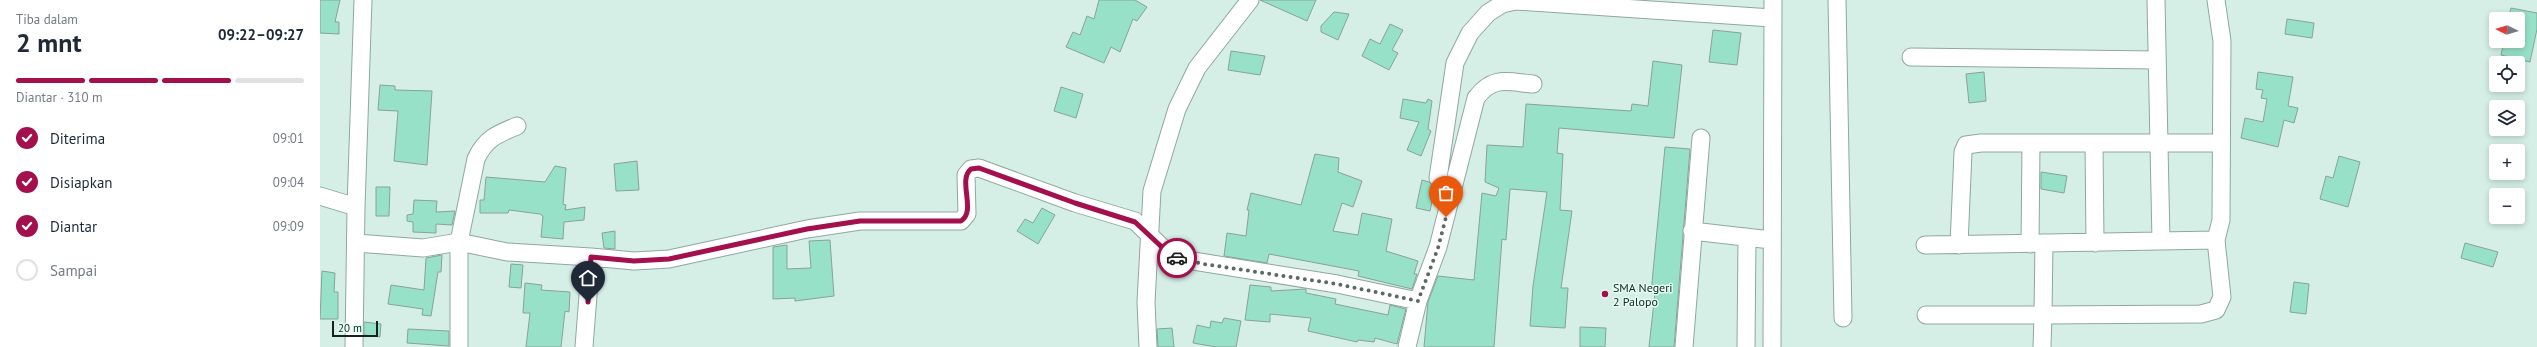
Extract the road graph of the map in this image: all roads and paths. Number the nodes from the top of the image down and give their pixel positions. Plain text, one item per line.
1 (363, 0) edge
2 (1250, 0) edge
3 (1773, 0) edge
4 (1837, 0) edge
5 (2156, 0) edge
6 (2216, 0) edge
7 (1772, 18) junction
8 (1911, 57) dead end
9 (2157, 60) junction
10 (1533, 84) dead end
11 (517, 126) dead end
12 (1701, 138) dead end
13 (2094, 143) junction
14 (2159, 143) junction
15 (2221, 143) junction
16 (2031, 144) junction
17 (1438, 178) dead end
18 (320, 196) edge
19 (356, 207) junction
20 (1692, 231) junction
21 (1149, 234) junction
22 (1747, 237) junction
23 (1771, 240) junction
24 (2216, 240) junction
25 (2161, 241) junction
26 (459, 242) junction
27 (2095, 242) junction
28 (356, 243) junction
29 (2037, 243) junction
30 (1925, 245) dead end
31 (1959, 245) junction
32 (591, 257) junction
33 (1418, 301) junction
34 (1926, 315) dead end
35 (2043, 315) junction
36 (1843, 318) dead end
37 (354, 347) edge
38 (459, 347) edge
39 (584, 347) edge
40 (1148, 347) edge
41 (1407, 347) edge
42 (1684, 347) edge
43 (1746, 347) edge
44 (1772, 347) edge
45 (2042, 347) edge

1 - 19 street
2 - 21 street
3 - 7 street
4 - 36 street
5 - 9 street
6 - 15 street
7 - 17 street
7 - 23 street
8 - 9 street
9 - 14 street
10 - 33 street
11 - 26 street
12 - 20 street
13 - 14 street
13 - 16 street
13 - 27 street
14 - 15 street
14 - 25 street
15 - 24 street
16 - 29 street
16 - 31 street
18 - 19 street
19 - 28 street
20 - 22 street
20 - 42 street
21 - 32 street
21 - 33 street
21 - 40 street
22 - 23 street
22 - 43 street
23 - 44 street
24 - 25 street
24 - 35 street
25 - 27 street
26 - 28 street
26 - 32 street
26 - 38 street
27 - 29 street
28 - 37 street
29 - 31 street
29 - 35 street
30 - 31 street
32 - 39 street
33 - 41 street
34 - 35 street
35 - 45 street

